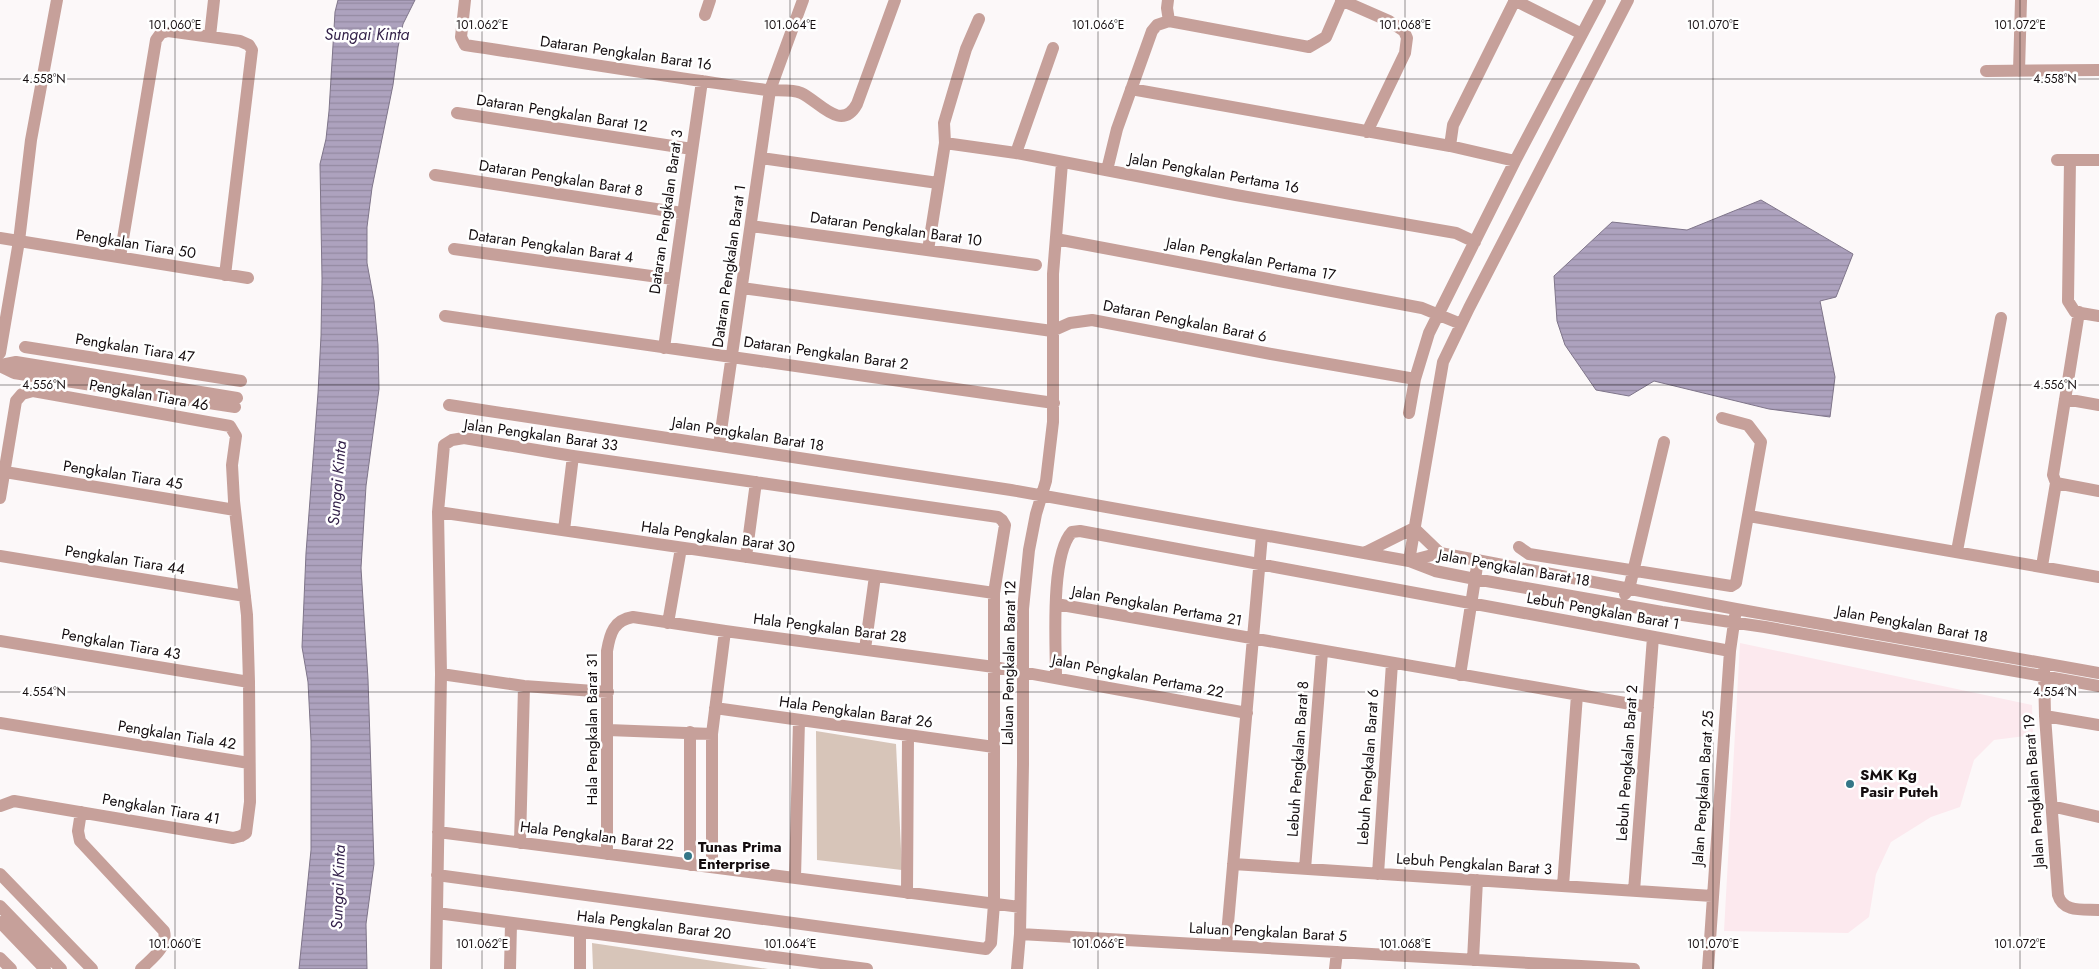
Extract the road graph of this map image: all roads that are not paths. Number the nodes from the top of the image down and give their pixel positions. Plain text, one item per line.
1 (57, 0) edge
2 (214, 0) edge
3 (465, 0) edge
4 (710, 0) edge
5 (803, 0) edge
6 (895, 0) edge
7 (1168, 0) edge
8 (1341, 0) edge
9 (1515, 0) edge
10 (1600, 0) edge
11 (1628, 0) edge
12 (2021, 0) edge
13 (705, 15) dead end
14 (979, 19) dead end
15 (1169, 21) junction
16 (1582, 34) junction
17 (210, 36) junction
18 (1053, 48) dead end
19 (2099, 70) edge
20 (1986, 71) dead end
21 (2019, 71) junction
22 (702, 81) junction
23 (1131, 89) junction
24 (770, 90) junction
25 (457, 113) dead end
26 (1367, 132) junction
27 (945, 144) junction
28 (1450, 146) junction
29 (692, 148) junction
30 (1016, 153) junction
31 (760, 158) junction
32 (2099, 160) edge
33 (1515, 161) junction
34 (1062, 163) junction
35 (1107, 170) junction
36 (436, 175) dead end
37 (938, 183) junction
38 (682, 213) junction
39 (751, 226) junction
40 (0, 238) edge
41 (1056, 239) junction
42 (19, 241) junction
43 (1475, 242) junction
44 (454, 249) dead end
45 (928, 250) junction
46 (120, 257) junction
47 (1036, 265) dead end
48 (225, 274) junction
49 (248, 278) dead end
50 (673, 279) junction
51 (742, 288) junction
52 (2077, 312) junction
53 (1440, 315) junction
54 (445, 316) dead end
55 (2099, 316) edge
56 (2001, 318) dead end
57 (1461, 324) junction
58 (1052, 331) junction
59 (25, 346) dead end
60 (664, 348) junction
61 (0, 353) edge
62 (733, 356) junction
63 (138, 364) junction
64 (0, 365) edge
65 (1415, 379) junction
66 (241, 380) dead end
67 (134, 386) junction
68 (2065, 399) junction
69 (236, 402) dead end
70 (1054, 403) junction
71 (449, 405) dead end
72 (2099, 405) edge
73 (1409, 413) dead end
74 (1722, 418) dead end
75 (1664, 442) dead end
76 (719, 445) junction
77 (573, 456) junction
78 (5, 472) junction
79 (756, 482) junction
80 (2055, 482) junction
81 (2099, 491) edge
82 (1042, 496) junction
83 (0, 498) edge
84 (235, 510) junction
85 (438, 512) junction
86 (1748, 516) junction
87 (1414, 528) junction
88 (564, 530) junction
89 (1262, 535) junction
90 (1519, 546) dead end
91 (681, 548) junction
92 (1957, 551) junction
93 (1364, 553) junction
94 (1440, 553) junction
95 (0, 556) edge
96 (746, 557) junction
97 (1478, 560) junction
98 (1409, 561) junction
99 (1259, 565) junction
100 (2042, 566) junction
101 (1633, 571) junction
102 (876, 576) junction
103 (2099, 577) edge
104 (1475, 579) junction
105 (1583, 580) junction
106 (1629, 589) junction
107 (994, 593) junction
108 (245, 596) junction
109 (1678, 598) junction
110 (1591, 599) junction
111 (1056, 604) junction
112 (1471, 604) junction
113 (1736, 609) junction
114 (1662, 612) junction
115 (633, 617) joint
116 (668, 622) junction
117 (1734, 623) junction
118 (725, 631) junction
119 (1653, 637) junction
120 (1253, 639) junction
121 (0, 641) edge
122 (866, 649) junction
123 (1730, 651) junction
124 (1322, 652) junction
125 (1392, 663) junction
126 (994, 666) junction
127 (2044, 670) junction
128 (1023, 671) junction
129 (2099, 673) edge
130 (440, 674) junction
131 (1460, 675) junction
132 (1056, 677) junction
133 (243, 681) junction
134 (524, 686) junction
135 (2099, 686) edge
136 (608, 692) junction
137 (1577, 695) junction
138 (1648, 707) junction
139 (715, 708) junction
140 (1246, 713) junction
141 (2045, 716) junction
142 (799, 720) junction
143 (0, 723) edge
144 (2099, 725) edge
145 (608, 730) junction
146 (690, 732) junction
147 (712, 734) junction
148 (908, 736) junction
149 (994, 747) junction
150 (249, 763) junction
151 (0, 806) edge
152 (2051, 806) junction
153 (81, 812) junction
154 (2099, 817) edge
155 (438, 832) junction
156 (520, 843) junction
157 (607, 854) junction
158 (1234, 864) junction
159 (690, 865) junction
160 (712, 867) junction
161 (1305, 869) junction
162 (0, 874) edge
163 (1378, 874) junction
164 (437, 875) junction
165 (795, 878) junction
166 (1477, 880) junction
167 (1563, 886) junction
168 (1634, 891) junction
169 (907, 893) junction
170 (1712, 896) junction
171 (994, 904) junction
172 (0, 906) edge
173 (1020, 907) junction
174 (2099, 910) edge
175 (437, 913) junction
176 (0, 922) edge
177 (511, 923) junction
178 (580, 932) junction
179 (1020, 934) junction
180 (1226, 946) junction
181 (1336, 952) junction
182 (0, 958) edge
183 (1473, 960) junction
184 (1417, 963) edge
185 (837, 967) edge
186 (11, 969) edge
187 (45, 969) edge
188 (61, 969) edge
189 (92, 969) edge
190 (141, 969) edge
191 (436, 969) edge
192 (510, 969) edge
193 (580, 969) edge
194 (867, 969) edge
195 (1017, 969) edge
196 (1336, 969) edge
197 (1634, 969) edge
198 (1708, 969) edge

1 - 42 street
2 - 17 street
3 - 22 street, Dataran Pengkalan Barat 16
4 - 13 street
5 - 24 street, Dataran Pengkalan Barat 1
6 - 24 street, Dataran Pengkalan Barat 16
7 - 15 street
8 - 15 street
8 - 26 street
9 - 16 street
9 - 28 street
10 - 16 street
11 - 57 street
12 - 21 street
14 - 27 street
15 - 23 street
16 - 33 street
17 - 46 street
17 - 48 street
18 - 30 street
19 - 21 street
20 - 21 street
22 - 24 street, Dataran Pengkalan Barat 16
22 - 29 street, Dataran Pengkalan Barat 3
23 - 26 street
23 - 35 street
24 - 31 street, Dataran Pengkalan Barat 1
25 - 29 street, Dataran Pengkalan Barat 12
26 - 28 street
27 - 30 street, Jalan Pengkalan Pertama 16
27 - 37 street
28 - 33 street
29 - 38 street, Dataran Pengkalan Barat 3
30 - 34 street, Jalan Pengkalan Pertama 16
31 - 37 street
31 - 39 street, Dataran Pengkalan Barat 1
32 - 52 street
33 - 43 street
34 - 35 street, Jalan Pengkalan Pertama 16
34 - 41 street, Laluan Pengkalan Barat 12
35 - 43 street, Jalan Pengkalan Pertama 16
36 - 38 street, Dataran Pengkalan Barat 8
37 - 45 street
38 - 50 street, Dataran Pengkalan Barat 3
39 - 45 street, Dataran Pengkalan Barat 10
39 - 51 street, Dataran Pengkalan Barat 1
40 - 42 street, Pengkalan Tiara 50
41 - 53 street, Jalan Pengkalan Pertama 17
41 - 58 street, Laluan Pengkalan Barat 12
42 - 46 street, Pengkalan Tiara 50
42 - 61 street
43 - 53 street
44 - 50 street, Dataran Pengkalan Barat 4
45 - 47 street, Dataran Pengkalan Barat 10
46 - 48 street, Pengkalan Tiara 50
48 - 49 street, Pengkalan Tiara 50
50 - 60 street, Dataran Pengkalan Barat 3
51 - 58 street, Dataran Pengkalan Barat 6
51 - 62 street, Dataran Pengkalan Barat 1
52 - 55 street
52 - 68 street
53 - 57 street, Jalan Pengkalan Pertama 17
53 - 65 street
54 - 60 street, Dataran Pengkalan Barat 2
56 - 92 street
57 - 87 street
58 - 65 street, Dataran Pengkalan Barat 6
58 - 70 street, Laluan Pengkalan Barat 12
59 - 63 street, Pengkalan Tiara 47
60 - 62 street, Dataran Pengkalan Barat 2
62 - 70 street, Dataran Pengkalan Barat 2
62 - 76 street, Dataran Pengkalan Barat 1
63 - 66 street, Pengkalan Tiara 47
63 - 67 street
64 - 67 street
65 - 73 street
67 - 69 street
68 - 72 street
68 - 80 street
70 - 82 street, Laluan Pengkalan Barat 12
71 - 76 street, Jalan Pengkalan Barat 18
74 - 86 street
75 - 101 street
76 - 82 street, Jalan Pengkalan Barat 18
77 - 79 street, Jalan Pengkalan Barat 33
77 - 85 street, Jalan Pengkalan Barat 33
77 - 88 street
78 - 83 street
78 - 84 street, Pengkalan Tiara 45
78 - 84 street, Pengkalan Tiara 46
79 - 96 street
79 - 107 street, Jalan Pengkalan Barat 33
80 - 81 street
80 - 100 street
82 - 89 street, Jalan Pengkalan Barat 18
82 - 128 street, Laluan Pengkalan Barat 12
84 - 108 street
85 - 88 street, Hala Pengkalan Barat 30
85 - 130 street, Jalan Pengkalan Barat 33
86 - 92 street
86 - 101 street
87 - 93 street
87 - 94 street
87 - 98 street
88 - 91 street, Hala Pengkalan Barat 30
89 - 93 street, Jalan Pengkalan Barat 18
89 - 99 street
90 - 101 street
91 - 96 street, Hala Pengkalan Barat 30
91 - 116 street
92 - 100 street
93 - 98 street, Jalan Pengkalan Barat 18
94 - 97 street, Jalan Pengkalan Barat 18
94 - 98 street, Jalan Pengkalan Barat 18
95 - 108 street, Pengkalan Tiara 44
96 - 102 street, Hala Pengkalan Barat 30
97 - 104 street
97 - 105 street, Jalan Pengkalan Barat 18
98 - 104 street, Jalan Pengkalan Barat 18
99 - 111 street, Lebuh Pengkalan Barat 1
99 - 112 street, Lebuh Pengkalan Barat 1
99 - 120 street
100 - 103 street
101 - 105 street
101 - 106 street
101 - 109 street
102 - 107 street, Hala Pengkalan Barat 30
102 - 122 street
104 - 110 street, Jalan Pengkalan Barat 18
104 - 112 street
105 - 106 street, Jalan Pengkalan Barat 18
106 - 109 street, Jalan Pengkalan Barat 18
106 - 110 street
106 - 114 street
107 - 126 street
108 - 133 street
109 - 113 street, Jalan Pengkalan Barat 18
110 - 114 street, Jalan Pengkalan Barat 18
111 - 120 street, Jalan Pengkalan Pertama 21
111 - 132 street
112 - 119 street, Lebuh Pengkalan Barat 1
112 - 131 street
113 - 117 street, Jalan Pengkalan Barat 25
113 - 127 street, Jalan Pengkalan Barat 18
114 - 117 street, Jalan Pengkalan Barat 18
115 - 116 street, Hala Pengkalan Barat 28
115 - 136 street, Hala Pengkalan Barat 31
116 - 118 street, Hala Pengkalan Barat 28
117 - 123 street, Jalan Pengkalan Barat 25
117 - 127 street, Jalan Pengkalan Barat 18
118 - 122 street, Hala Pengkalan Barat 28
118 - 139 street
119 - 123 street, Lebuh Pengkalan Barat 1
119 - 138 street, Lebuh Pengkalan Barat 2
120 - 124 street
120 - 140 street
121 - 133 street, Pengkalan Tiara 43
122 - 126 street, Hala Pengkalan Barat 28
123 - 170 street, Jalan Pengkalan Barat 25
124 - 125 street
124 - 161 street, Lebuh Pengkalan Barat 8
125 - 131 street
125 - 163 street, Lebuh Pengkalan Barat 6
126 - 128 street, Hala Pengkalan Barat 28
126 - 149 street
127 - 129 street, Jalan Pengkalan Barat 18
127 - 135 street, Jalan Pengkalan Barat 18
127 - 141 street, Jalan Pengkalan Barat 19
128 - 132 street, Jalan Pengkalan Pertama 22
128 - 173 street, Laluan Pengkalan Barat 12
130 - 134 street
130 - 155 street, Jalan Pengkalan Barat 33
131 - 137 street
132 - 140 street, Jalan Pengkalan Pertama 22
133 - 150 street
134 - 136 street
134 - 156 street
136 - 145 street, Hala Pengkalan Barat 31
137 - 138 street
137 - 167 street
138 - 168 street, Lebuh Pengkalan Barat 2
139 - 142 street, Hala Pengkalan Barat 26
139 - 147 street
140 - 158 street
141 - 144 street
141 - 152 street, Jalan Pengkalan Barat 19
142 - 148 street, Hala Pengkalan Barat 26
142 - 165 street
143 - 150 street, Pengkalan Tiala 42
145 - 146 street
145 - 157 street, Hala Pengkalan Barat 31
146 - 147 street
146 - 159 street
147 - 160 street
148 - 149 street, Hala Pengkalan Barat 26
148 - 169 street
149 - 171 street
150 - 153 street, Pengkalan Tiara 41
151 - 153 street, Pengkalan Tiara 41
152 - 154 street
152 - 174 street, Jalan Pengkalan Barat 19
153 - 190 street
155 - 156 street, Hala Pengkalan Barat 22
155 - 164 street, Jalan Pengkalan Barat 33
156 - 157 street, Hala Pengkalan Barat 22
157 - 159 street, Hala Pengkalan Barat 22
158 - 161 street, Lebuh Pengkalan Barat 3
158 - 180 street
159 - 160 street, Hala Pengkalan Barat 22
160 - 165 street, Hala Pengkalan Barat 22
161 - 163 street, Lebuh Pengkalan Barat 3
162 - 189 street
163 - 166 street, Lebuh Pengkalan Barat 3
164 - 171 street
164 - 175 street, Jalan Pengkalan Barat 33
165 - 169 street, Hala Pengkalan Barat 22
166 - 167 street, Lebuh Pengkalan Barat 3
166 - 183 street
167 - 168 street, Lebuh Pengkalan Barat 3
168 - 170 street, Lebuh Pengkalan Barat 3
169 - 171 street, Hala Pengkalan Barat 22
170 - 198 street, Jalan Pengkalan Barat 25
171 - 173 street, Hala Pengkalan Barat 22
172 - 188 street
173 - 179 street, Laluan Pengkalan Barat 12
175 - 177 street, Hala Pengkalan Barat 20
175 - 191 street, Jalan Pengkalan Barat 33
176 - 187 street
177 - 178 street, Hala Pengkalan Barat 20
177 - 192 street
178 - 185 street, Hala Pengkalan Barat 20
178 - 193 street
179 - 180 street, Laluan Pengkalan Barat 5
179 - 195 street, Laluan Pengkalan Barat 12
180 - 181 street, Laluan Pengkalan Barat 5
181 - 184 street, Laluan Pengkalan Barat 5
181 - 196 street
182 - 186 street
183 - 184 street, Laluan Pengkalan Barat 5
183 - 197 street, Laluan Pengkalan Barat 5
185 - 194 street, Hala Pengkalan Barat 20

